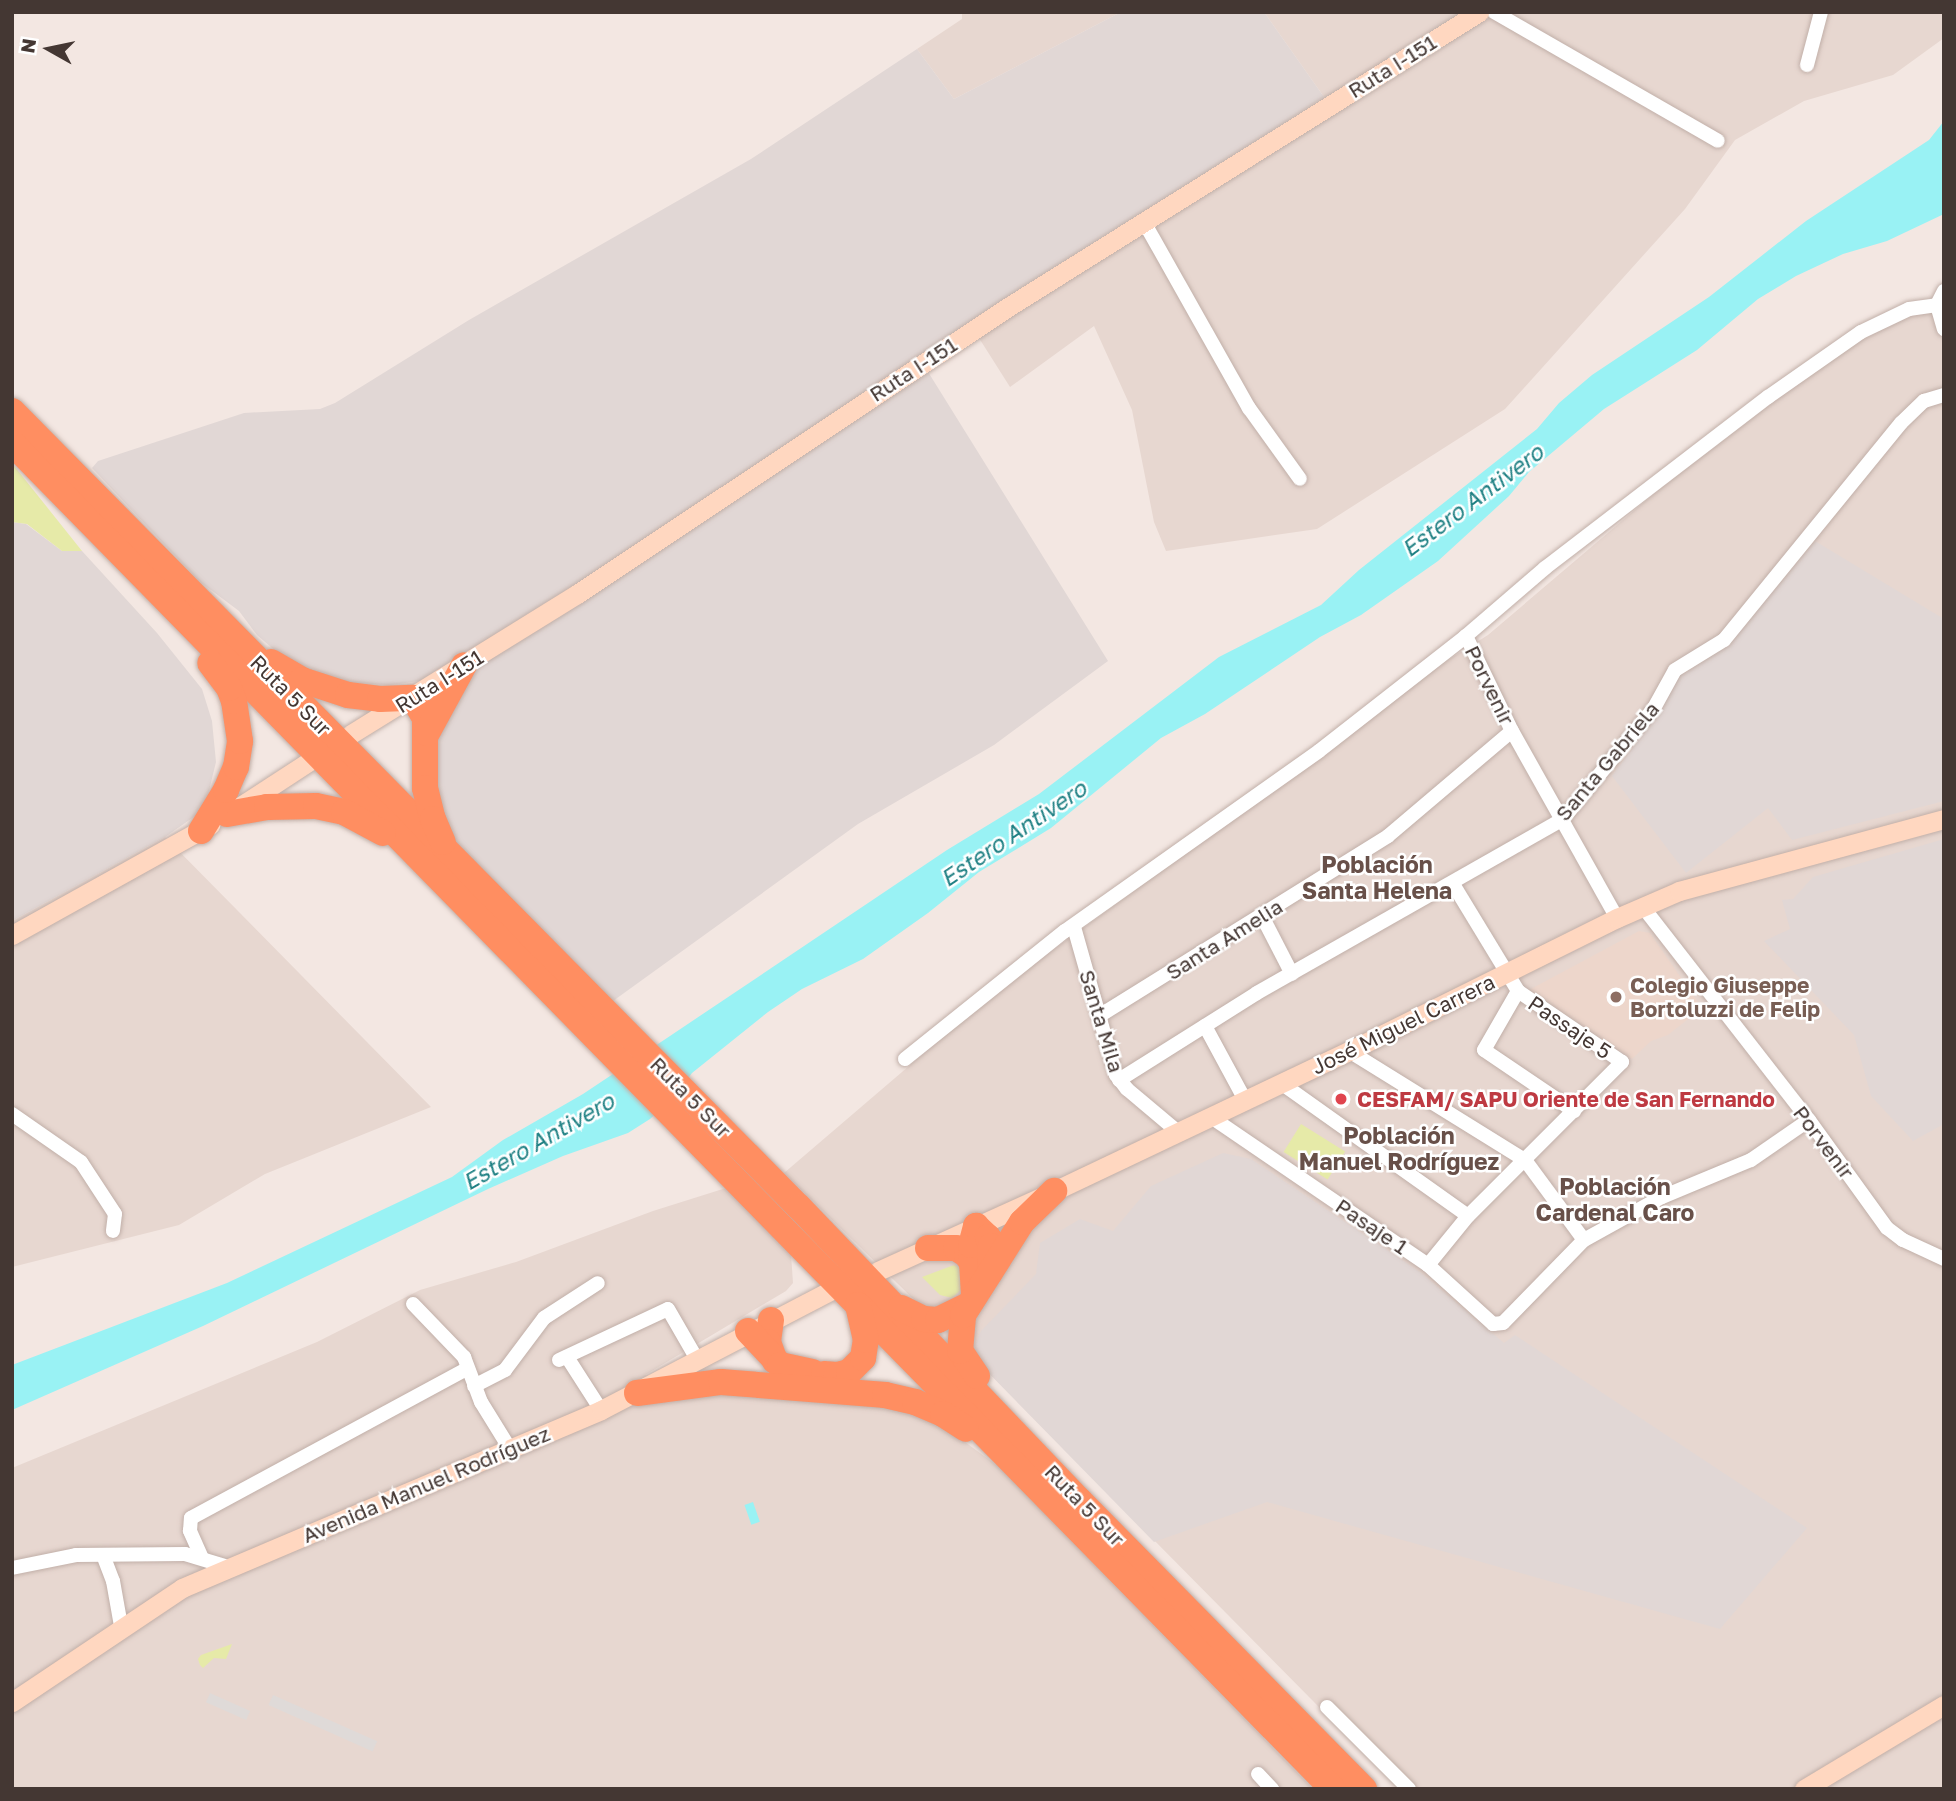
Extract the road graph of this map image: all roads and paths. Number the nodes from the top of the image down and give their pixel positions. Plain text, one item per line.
1 (1493, 12) edge
2 (1821, 12) edge
3 (1472, 14) edge
4 (1807, 65) dead end
5 (1718, 141) dead end
6 (1144, 222) junction
7 (1944, 291) edge
8 (1937, 306) junction
9 (1944, 329) edge
10 (1944, 395) edge
11 (12, 411) edge
12 (12, 443) edge
13 (1300, 479) dead end
14 (120, 554) junction
15 (229, 632) junction
16 (1466, 636) junction
17 (464, 665) junction
18 (413, 698) junction
19 (1512, 731) junction
20 (427, 733) junction
21 (351, 734) dead end
22 (308, 762) dead end
23 (236, 767) junction
24 (261, 792) junction
25 (227, 814) junction
26 (1944, 819) edge
27 (1563, 820) junction
28 (201, 831) junction
29 (455, 862) junction
30 (428, 864) junction
31 (1453, 884) junction
32 (1643, 907) junction
33 (1262, 916) junction
34 (1617, 918) junction
35 (1074, 927) junction
36 (12, 934) edge
37 (1292, 974) junction
38 (1507, 974) junction
39 (1518, 991) junction
40 (581, 1003) junction
41 (1099, 1016) junction
42 (1205, 1026) junction
43 (1349, 1051) junction
44 (905, 1059) dead end
45 (1119, 1080) junction
46 (1281, 1083) junction
47 (1245, 1100) junction
48 (1574, 1111) junction
49 (12, 1114) edge
50 (1211, 1117) junction
51 (1809, 1120) junction
52 (1178, 1132) junction
53 (1525, 1160) junction
54 (1054, 1191) junction
55 (1468, 1216) junction
56 (976, 1226) junction
57 (113, 1231) dead end
58 (1584, 1240) junction
59 (928, 1248) junction
60 (1944, 1259) edge
61 (1428, 1265) junction
62 (982, 1269) junction
63 (878, 1271) dead end
64 (598, 1283) dead end
65 (830, 1291) dead end
66 (970, 1300) junction
67 (890, 1302) junction
68 (858, 1303) junction
69 (413, 1304) dead end
70 (759, 1326) junction
71 (698, 1361) junction
72 (467, 1369) junction
73 (770, 1373) junction
74 (474, 1386) junction
75 (637, 1393) junction
76 (601, 1410) junction
77 (510, 1450) junction
78 (1024, 1475) junction
79 (1079, 1500) junction
80 (103, 1555) junction
81 (12, 1567) edge
82 (202, 1568) junction
83 (121, 1626) junction
84 (30, 1690) junction
85 (12, 1702) edge
86 (1944, 1705) edge
87 (1328, 1707) dead end
88 (12, 1711) edge
89 (1258, 1774) dead end
90 (1272, 1789) edge
91 (1333, 1789) edge
92 (1364, 1789) edge
93 (1409, 1789) edge
94 (1804, 1789) edge

1 - 5 street
2 - 4 street
3 - 6 street, Ruta I-151
6 - 13 street
6 - 17 street, Ruta I-151
7 - 8 street
8 - 9 street
8 - 16 street
10 - 27 street, Santa Gabriela
11 - 15 highway, Ruta 5 Sur
12 - 14 highway, Ruta 5 Sur
14 - 23 highway
14 - 30 highway, Ruta 5 Sur
15 - 18 highway
15 - 29 highway, Ruta 5 Sur
16 - 19 street, Porvenir
16 - 35 street
17 - 18 street, Ruta I-151
17 - 20 highway
18 - 20 highway
18 - 21 street, Ruta I-151
19 - 27 street, Porvenir
19 - 33 street, Santa Amelia
20 - 29 highway
22 - 24 street
23 - 24 highway
23 - 28 highway
24 - 25 street
25 - 28 street
25 - 30 highway
26 - 32 street, José Miguel Carrera
27 - 31 street, Santa Gabriela
27 - 34 street, Porvenir
28 - 36 street
29 - 40 highway, Ruta 5 Sur
30 - 40 highway, Ruta 5 Sur
31 - 37 street, Santa Gabriela
31 - 38 street, Passaje 5
32 - 34 street, José Miguel Carrera
32 - 51 street, Porvenir
33 - 37 street
33 - 41 street, Santa Amelia
34 - 38 street, José Miguel Carrera
35 - 41 street, Santa Mila
35 - 44 street
37 - 42 street, Santa Gabriela
38 - 39 street, Passaje 5
38 - 43 street, José Miguel Carrera
39 - 48 street
39 - 48 street, Passaje 5
40 - 67 highway, Ruta 5 Sur
40 - 68 highway, Ruta 5 Sur
41 - 45 street, Santa Mila
42 - 45 street, Santa Gabriela
42 - 47 street
43 - 46 street, José Miguel Carrera
43 - 53 street
45 - 52 street, Santa Mila
46 - 47 street, José Miguel Carrera
46 - 55 street
47 - 50 street, José Miguel Carrera
48 - 53 street
49 - 57 street
50 - 52 street, José Miguel Carrera
50 - 61 street, Pasaje 1
51 - 58 street, Pasaje 1
51 - 60 street, Porvenir
52 - 54 street, José Miguel Carrera
53 - 55 street
53 - 58 street
54 - 56 street, José Miguel Carrera
54 - 62 highway
55 - 61 street
56 - 59 street, José Miguel Carrera
56 - 62 highway
58 - 61 street, Pasaje 1
59 - 62 highway
59 - 63 street, José Miguel Carrera
62 - 66 highway
64 - 74 street
65 - 70 street, Avenida Manuel Rodríguez
66 - 67 highway
66 - 79 highway
67 - 79 highway, Ruta 5 Sur
68 - 73 highway
68 - 78 highway, Ruta 5 Sur
69 - 72 street
70 - 71 street, Avenida Manuel Rodríguez
70 - 73 highway
71 - 75 street, Avenida Manuel Rodríguez
71 - 76 street
72 - 74 street
72 - 82 street
73 - 75 highway
73 - 78 highway
74 - 77 street
75 - 76 street, Avenida Manuel Rodríguez
76 - 77 street, Avenida Manuel Rodríguez
77 - 82 street, Avenida Manuel Rodríguez
78 - 91 highway, Ruta 5 Sur
79 - 92 highway, Ruta 5 Sur
80 - 81 street
80 - 82 street
80 - 83 street
82 - 83 street, Avenida Manuel Rodríguez
83 - 84 street, Avenida Manuel Rodríguez
84 - 85 street, Avenida Manuel Rodríguez
84 - 88 street, Avenida Manuel Rodríguez
86 - 94 street
87 - 93 street
89 - 90 street

